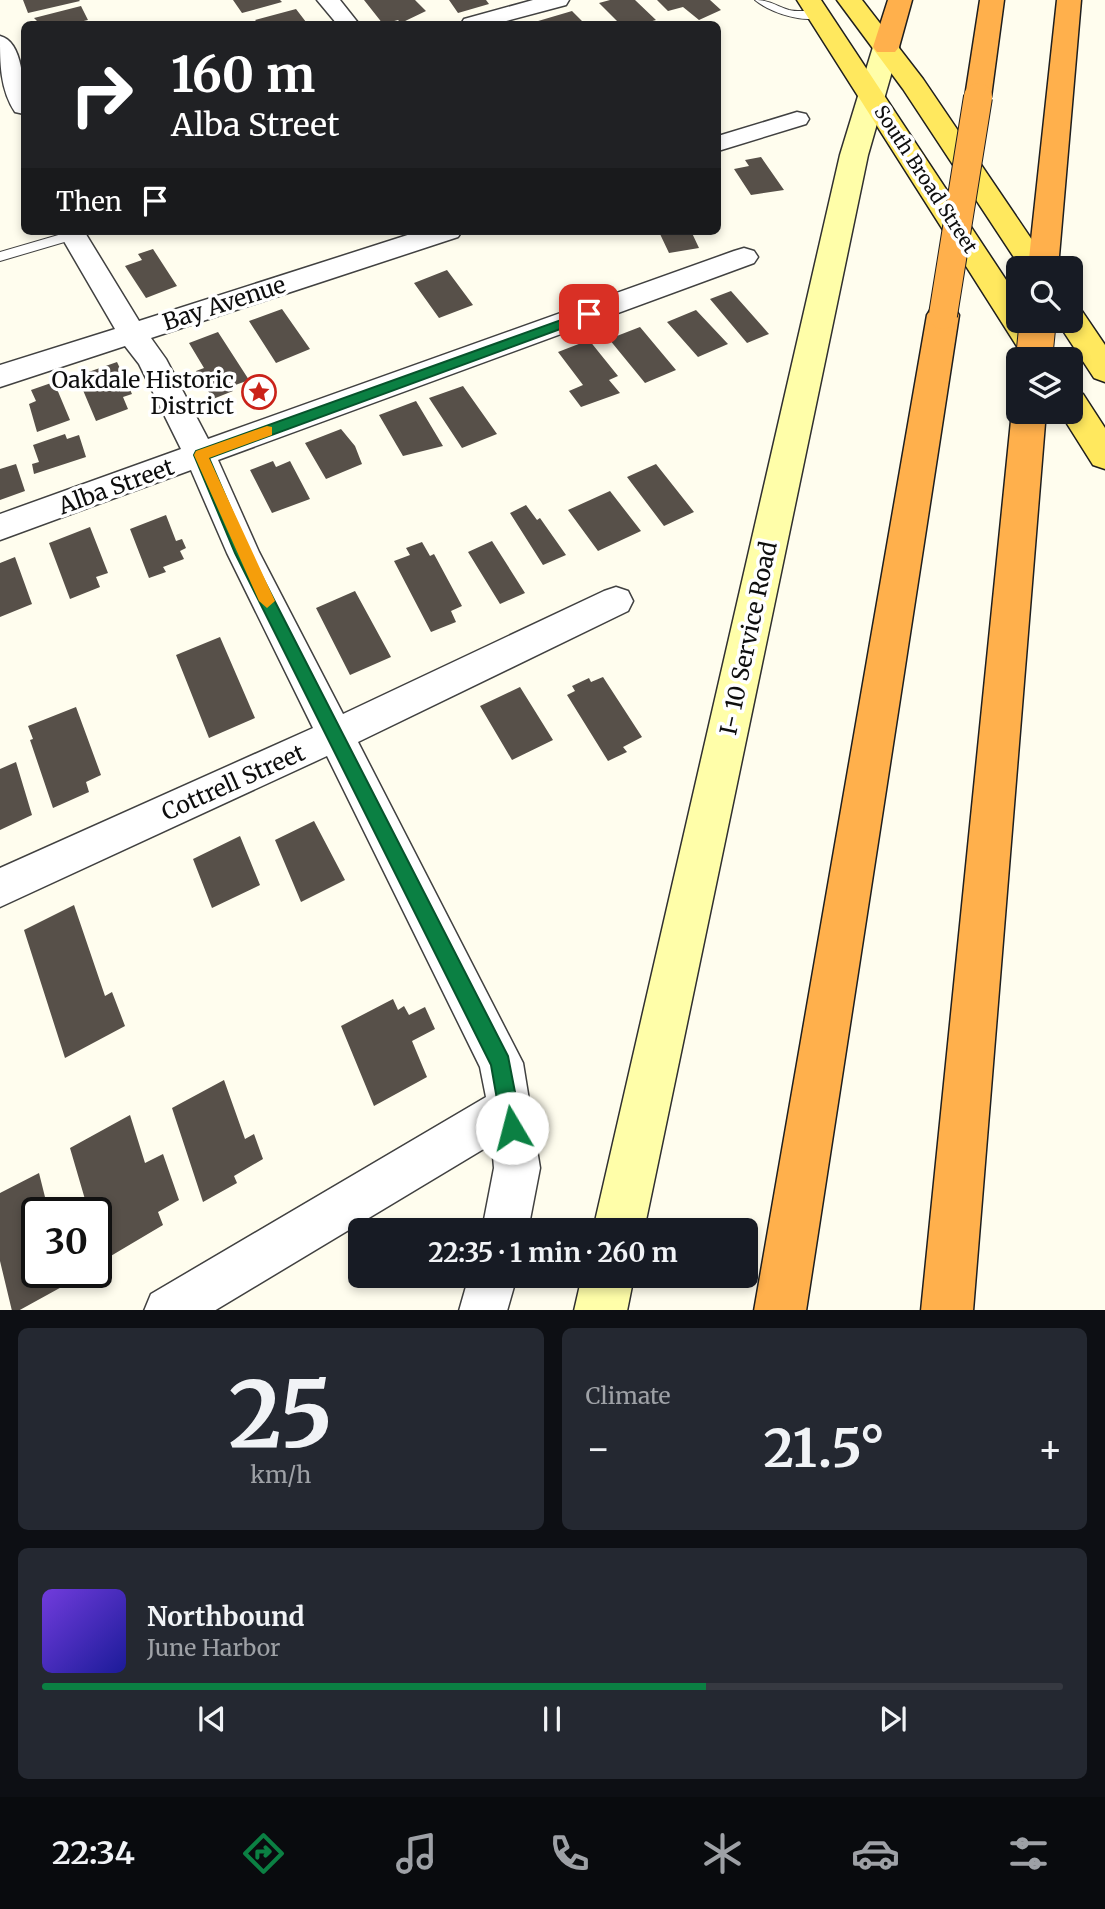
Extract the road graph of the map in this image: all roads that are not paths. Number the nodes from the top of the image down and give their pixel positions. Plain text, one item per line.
1 (328, 0) edge
2 (558, 0) edge
3 (761, 0) edge
4 (849, 0) edge
5 (900, 0) edge
6 (992, 0) edge
7 (1069, 0) edge
8 (814, 7) edge
9 (346, 21) edge
10 (482, 21) edge
11 (0, 43) edge
12 (886, 47) junction
13 (872, 96) junction
14 (21, 99) edge
15 (797, 119) dead end
16 (721, 143) edge
17 (66, 235) edge
18 (73, 235) edge
19 (437, 235) edge
20 (1028, 256) edge
21 (1044, 256) edge
22 (0, 257) edge
23 (744, 257) dead end
24 (1080, 333) edge
25 (132, 334) junction
26 (1034, 347) edge
27 (1105, 370) edge
28 (0, 376) edge
29 (1083, 422) edge
30 (1028, 424) edge
31 (201, 455) junction
32 (1105, 456) edge
33 (0, 527) edge
34 (616, 601) dead end
35 (335, 735) junction
36 (0, 888) edge
37 (510, 1108) junction
38 (507, 1218) edge
39 (621, 1218) edge
40 (490, 1288) edge
41 (605, 1288) edge
42 (170, 1310) edge
43 (483, 1310) edge
44 (600, 1310) edge
45 (780, 1310) edge
46 (947, 1310) edge

1 - 9 street
2 - 10 street
3 - 8 lane
4 - 12 main road, South Broad Street
5 - 12 highway
6 - 45 highway, bridge
7 - 21 highway
8 - 13 main road, South Broad Street
11 - 14 street
12 - 13 main road, I- 10 Service Road
12 - 20 main road, South Broad Street
13 - 26 main road, South Broad Street
13 - 39 main road, I- 10 Service Road
15 - 16 street
17 - 22 lane
18 - 25 street
19 - 25 street, Bay Avenue
23 - 31 street, Alba Street
24 - 27 main road
25 - 28 street, Bay Avenue
25 - 31 street
29 - 32 main road
30 - 46 highway
31 - 33 street, Alba Street
31 - 35 street
34 - 35 street, Cottrell Street
35 - 36 street, Cottrell Street
35 - 37 street
37 - 38 street
37 - 42 street
40 - 43 street
41 - 44 main road

